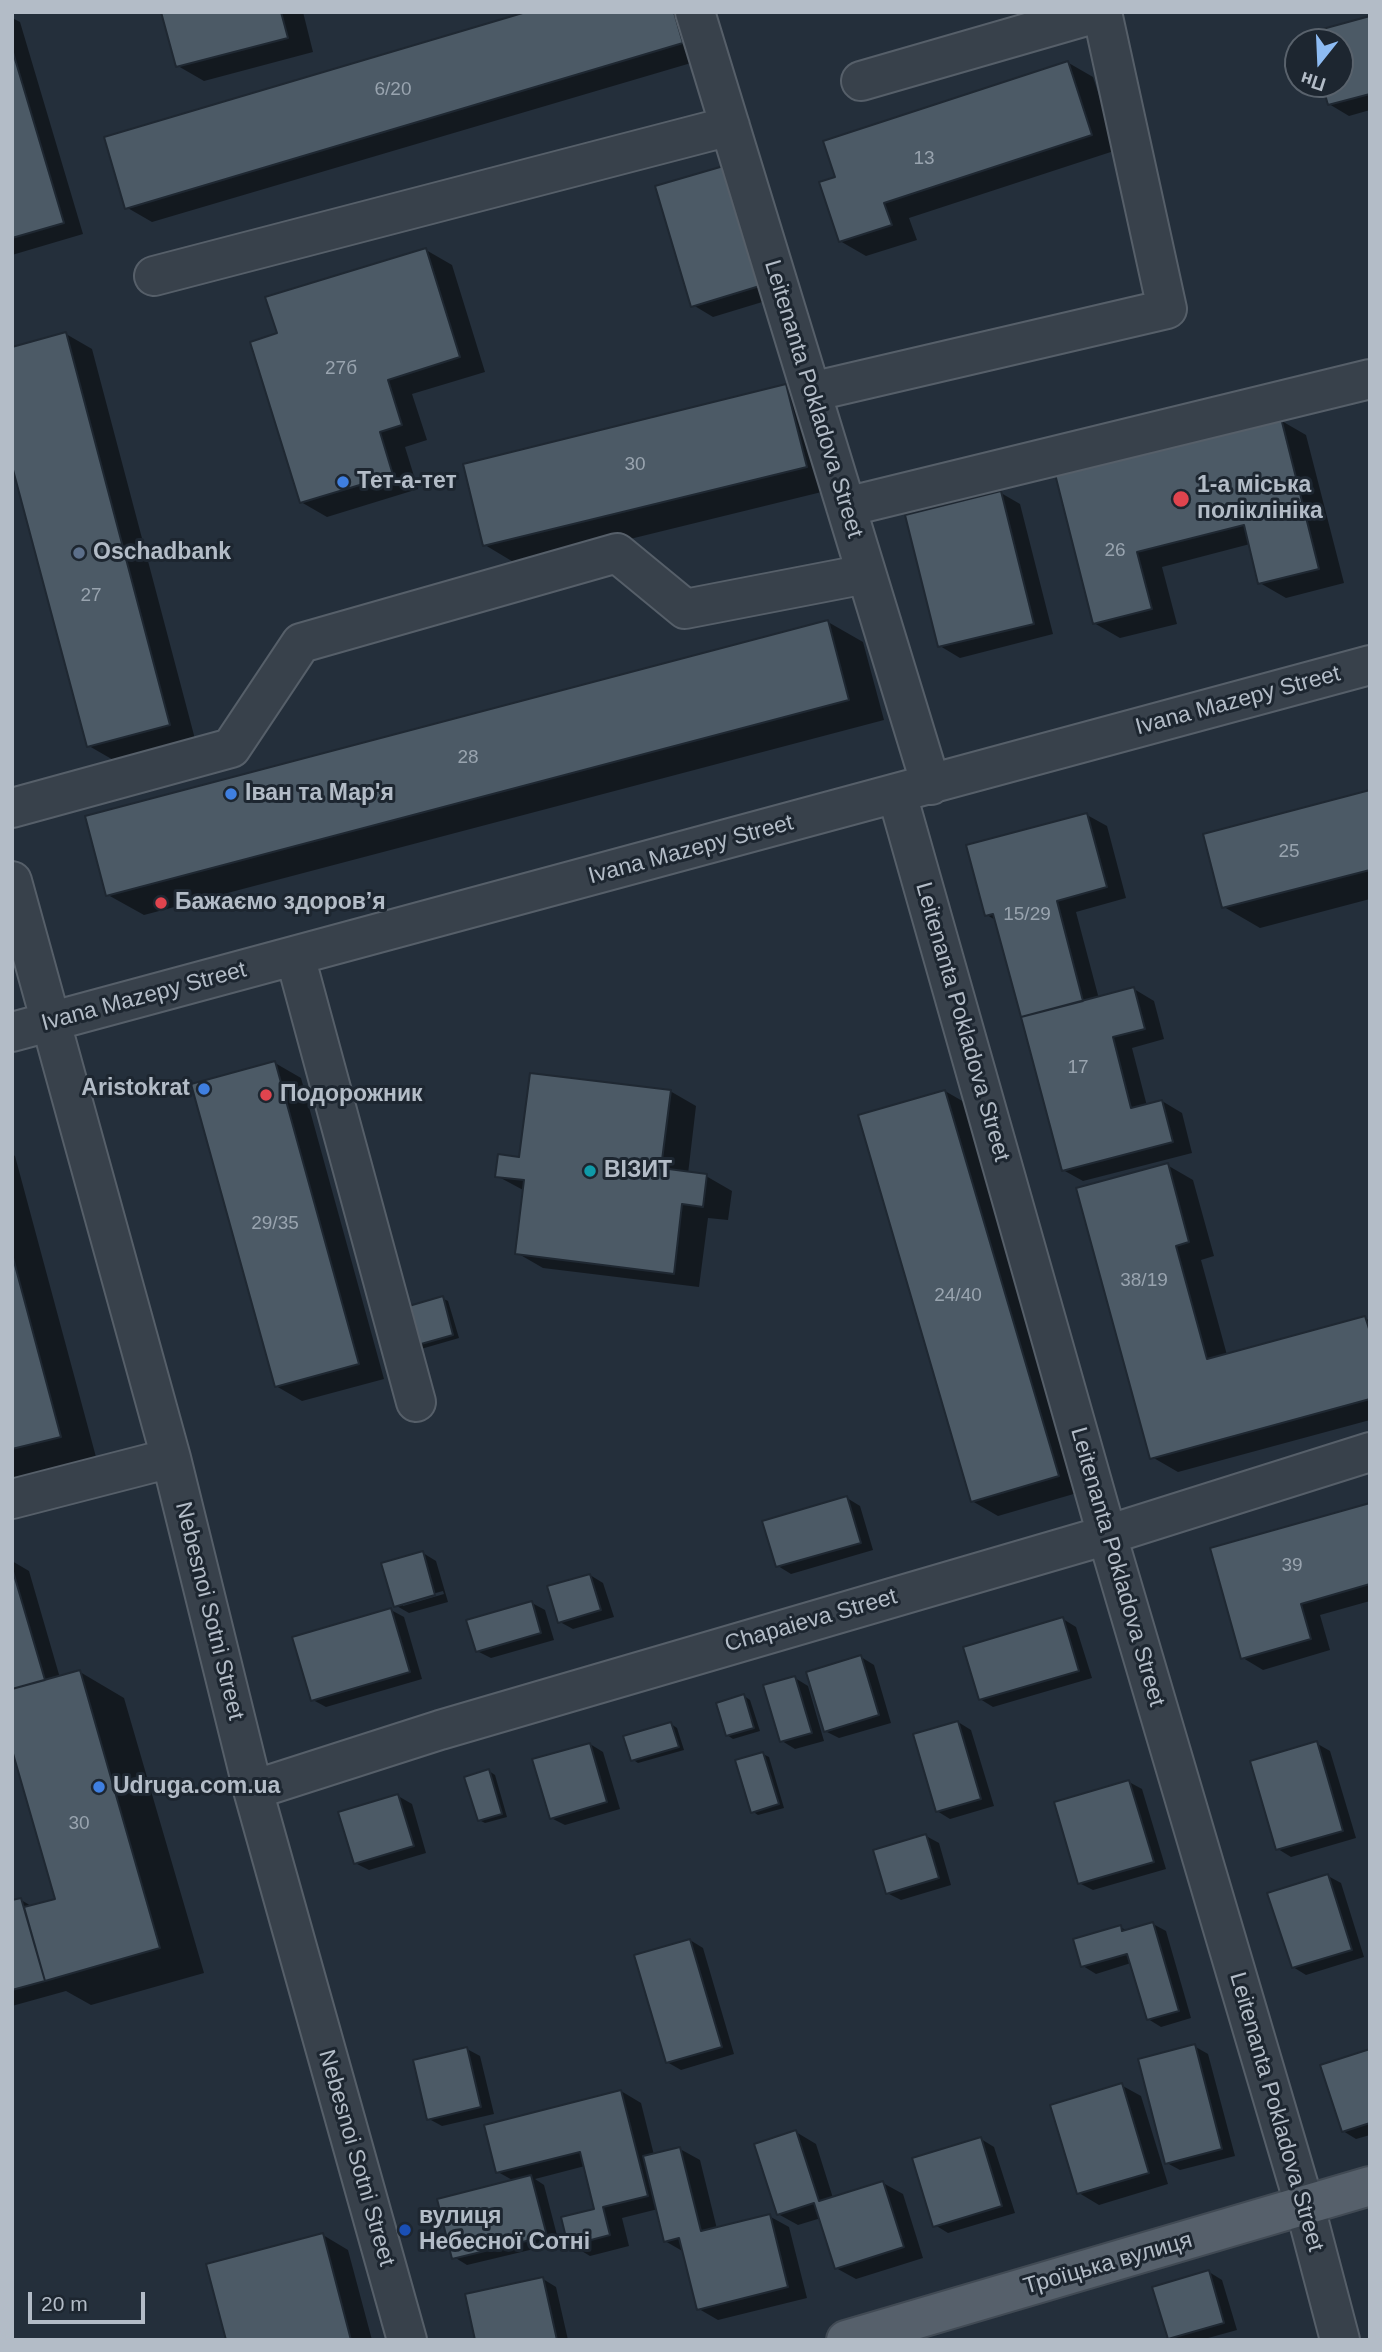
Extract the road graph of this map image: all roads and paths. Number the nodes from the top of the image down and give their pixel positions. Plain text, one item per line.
1 (695, 12) edge
2 (1101, 12) edge
3 (861, 81) dead end
4 (730, 126) junction
5 (154, 276) dead end
6 (1370, 379) edge
7 (811, 392) junction
8 (846, 508) junction
9 (866, 575) junction
10 (1370, 665) edge
11 (914, 790) junction
12 (12, 808) edge
13 (12, 881) edge
14 (295, 957) junction
15 (52, 1021) junction
16 (12, 1032) edge
17 (416, 1402) dead end
18 (1370, 1452) edge
19 (171, 1458) junction
20 (12, 1499) edge
21 (1107, 1535) junction
22 (253, 1790) junction
23 (1370, 2186) edge
24 (1306, 2207) junction
25 (407, 2340) edge
26 (846, 2340) edge
27 (1339, 2340) edge

1 - 4 street, Leitenanta Pokladova Street
2 - 3 street
2 - 7 street
4 - 5 street
4 - 7 street, Leitenanta Pokladova Street
6 - 8 street
7 - 8 street, Leitenanta Pokladova Street
8 - 9 street, Leitenanta Pokladova Street
9 - 11 street, Leitenanta Pokladova Street
9 - 12 street
10 - 11 street, Ivana Mazepy Street
11 - 14 street, Ivana Mazepy Street
11 - 21 street, Leitenanta Pokladova Street
13 - 15 street, Nebesnoi Sotni Street
14 - 15 street, Ivana Mazepy Street
14 - 17 street
15 - 16 street, Ivana Mazepy Street
15 - 19 street, Nebesnoi Sotni Street
18 - 21 street, Chapaieva Street
19 - 20 street
19 - 22 street, Nebesnoi Sotni Street
21 - 22 street, Chapaieva Street
21 - 24 street, Leitenanta Pokladova Street
22 - 25 street, Nebesnoi Sotni Street
23 - 24 main road, Троїцька вулиця
24 - 26 main road, Троїцька вулиця
24 - 27 street, Leitenanta Pokladova Street

